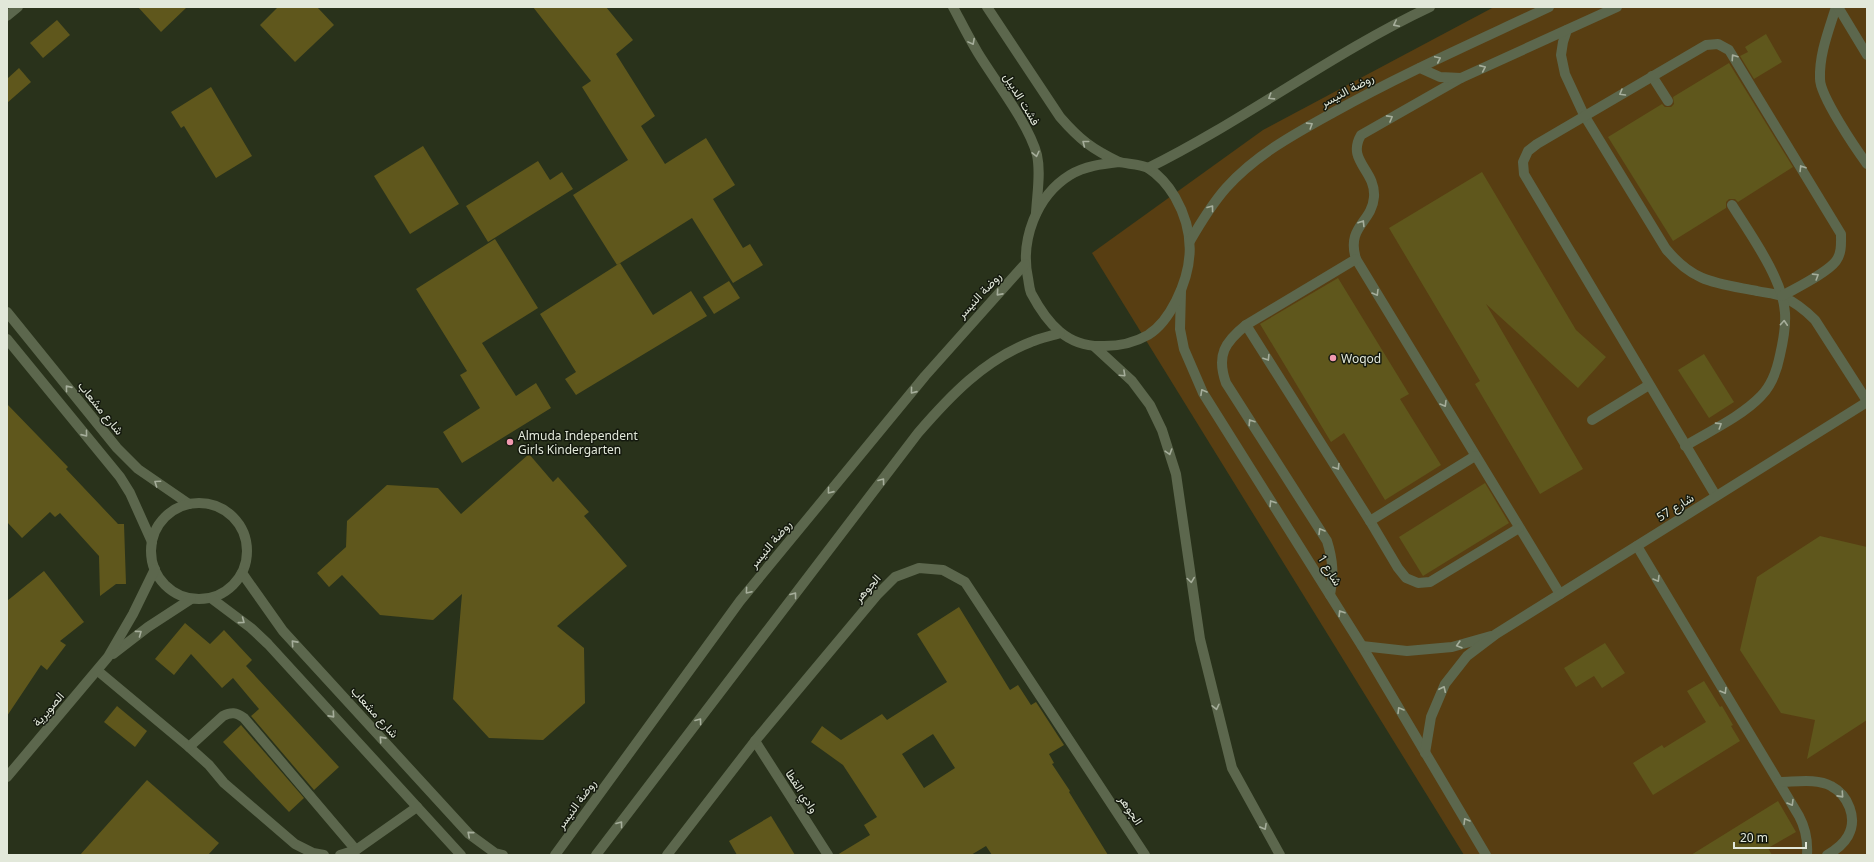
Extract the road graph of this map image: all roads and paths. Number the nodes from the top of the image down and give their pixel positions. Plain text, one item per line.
1 (18, 7) edge
2 (954, 7) edge
3 (987, 7) edge
4 (1430, 7) edge
5 (1549, 7) edge
6 (1617, 7) edge
7 (1837, 7) edge
8 (7, 16) edge
9 (1567, 30) junction
10 (1867, 55) edge
11 (1420, 68) junction
12 (1652, 76) junction
13 (1461, 78) junction
14 (1668, 101) dead end
15 (1584, 115) junction
16 (1119, 162) junction
17 (1867, 164) edge
18 (1148, 168) junction
19 (1732, 205) dead end
20 (1036, 214) junction
21 (1190, 241) junction
22 (1356, 259) junction
23 (1025, 264) junction
24 (1181, 290) junction
25 (1782, 296) junction
26 (7, 312) edge
27 (1246, 325) junction
28 (1060, 333) junction
29 (7, 339) edge
30 (1095, 347) junction
31 (1649, 385) junction
32 (1867, 402) edge
33 (1592, 420) dead end
34 (1685, 446) junction
35 (1476, 456) junction
36 (1716, 496) junction
37 (189, 504) junction
38 (1370, 521) junction
39 (1519, 528) junction
40 (152, 542) junction
41 (1637, 546) junction
42 (154, 569) junction
43 (242, 573) junction
44 (1560, 594) junction
45 (1330, 595) junction
46 (211, 598) junction
47 (191, 599) junction
48 (1496, 634) junction
49 (1362, 646) junction
50 (108, 657) junction
51 (98, 671) junction
52 (755, 741) junction
53 (189, 747) junction
54 (1425, 753) junction
55 (7, 777) edge
56 (1779, 782) junction
57 (417, 807) junction
58 (356, 850) junction
59 (324, 855) edge
60 (340, 855) edge
61 (461, 855) edge
62 (503, 855) edge
63 (555, 855) edge
64 (596, 855) edge
65 (667, 855) edge
66 (828, 855) edge
67 (1145, 855) edge
68 (1280, 855) edge
69 (1486, 855) edge
70 (1807, 855) edge
71 (1828, 855) edge

1 - 8 street
2 -> 20 street, فشت الديبل
16 -> 3 street, فشت الديبل
4 -> 18 street
11 -> 5 street, روضة النيسر
6 - 9 street
7 - 10 street
7 - 17 street
13 -> 9 street
9 - 15 street
11 - 13 street
21 -> 11 street, روضة النيسر
12 - 14 street
12 -> 15 street
25 -> 12 street
22 -> 13 street
15 - 25 street
15 - 31 street
16 - 18 street
16 - 20 street
18 - 21 street
19 - 25 street
20 - 23 street
21 - 24 street
22 - 27 street
22 -> 35 street
23 - 28 street
23 -> 63 street, روضة النيسر
24 - 30 street
45 -> 24 street, شارع 1
25 - 32 street
34 -> 25 street
37 -> 26 street, شارع مشعاب
27 -> 38 street
45 -> 27 street
28 - 30 street
64 -> 28 street
29 -> 40 street
30 -> 68 street
31 - 33 street
31 - 34 street
32 - 36 street, شارع 57
34 - 36 street
35 - 38 street
35 - 39 street
36 - 41 street, شارع 57
37 - 40 street
37 - 43 street
38 - 39 street
39 - 44 street
40 - 42 street
41 - 44 street, شارع 57
41 -> 56 street
42 - 47 street
42 - 50 street, الصويرية
43 - 46 street
62 -> 43 street, شارع مشعاب
44 - 48 street, شارع 57
49 -> 45 street, شارع 1
46 - 47 street
46 -> 57 street
50 -> 47 street, الصويرية
48 -> 49 street, شارع 57
54 -> 48 street, شارع 57
54 -> 49 street, شارع 1
50 - 51 street, الصويرية
51 - 53 street
51 - 55 street, الصويرية
52 - 65 street, الجوهر
52 - 66 street, وادي القطا
52 - 67 street, الجوهر
53 - 58 street
53 - 59 street
69 -> 54 street, شارع 1
56 -> 70 street
56 -> 71 street
57 - 58 street
57 - 61 street
58 - 60 street

